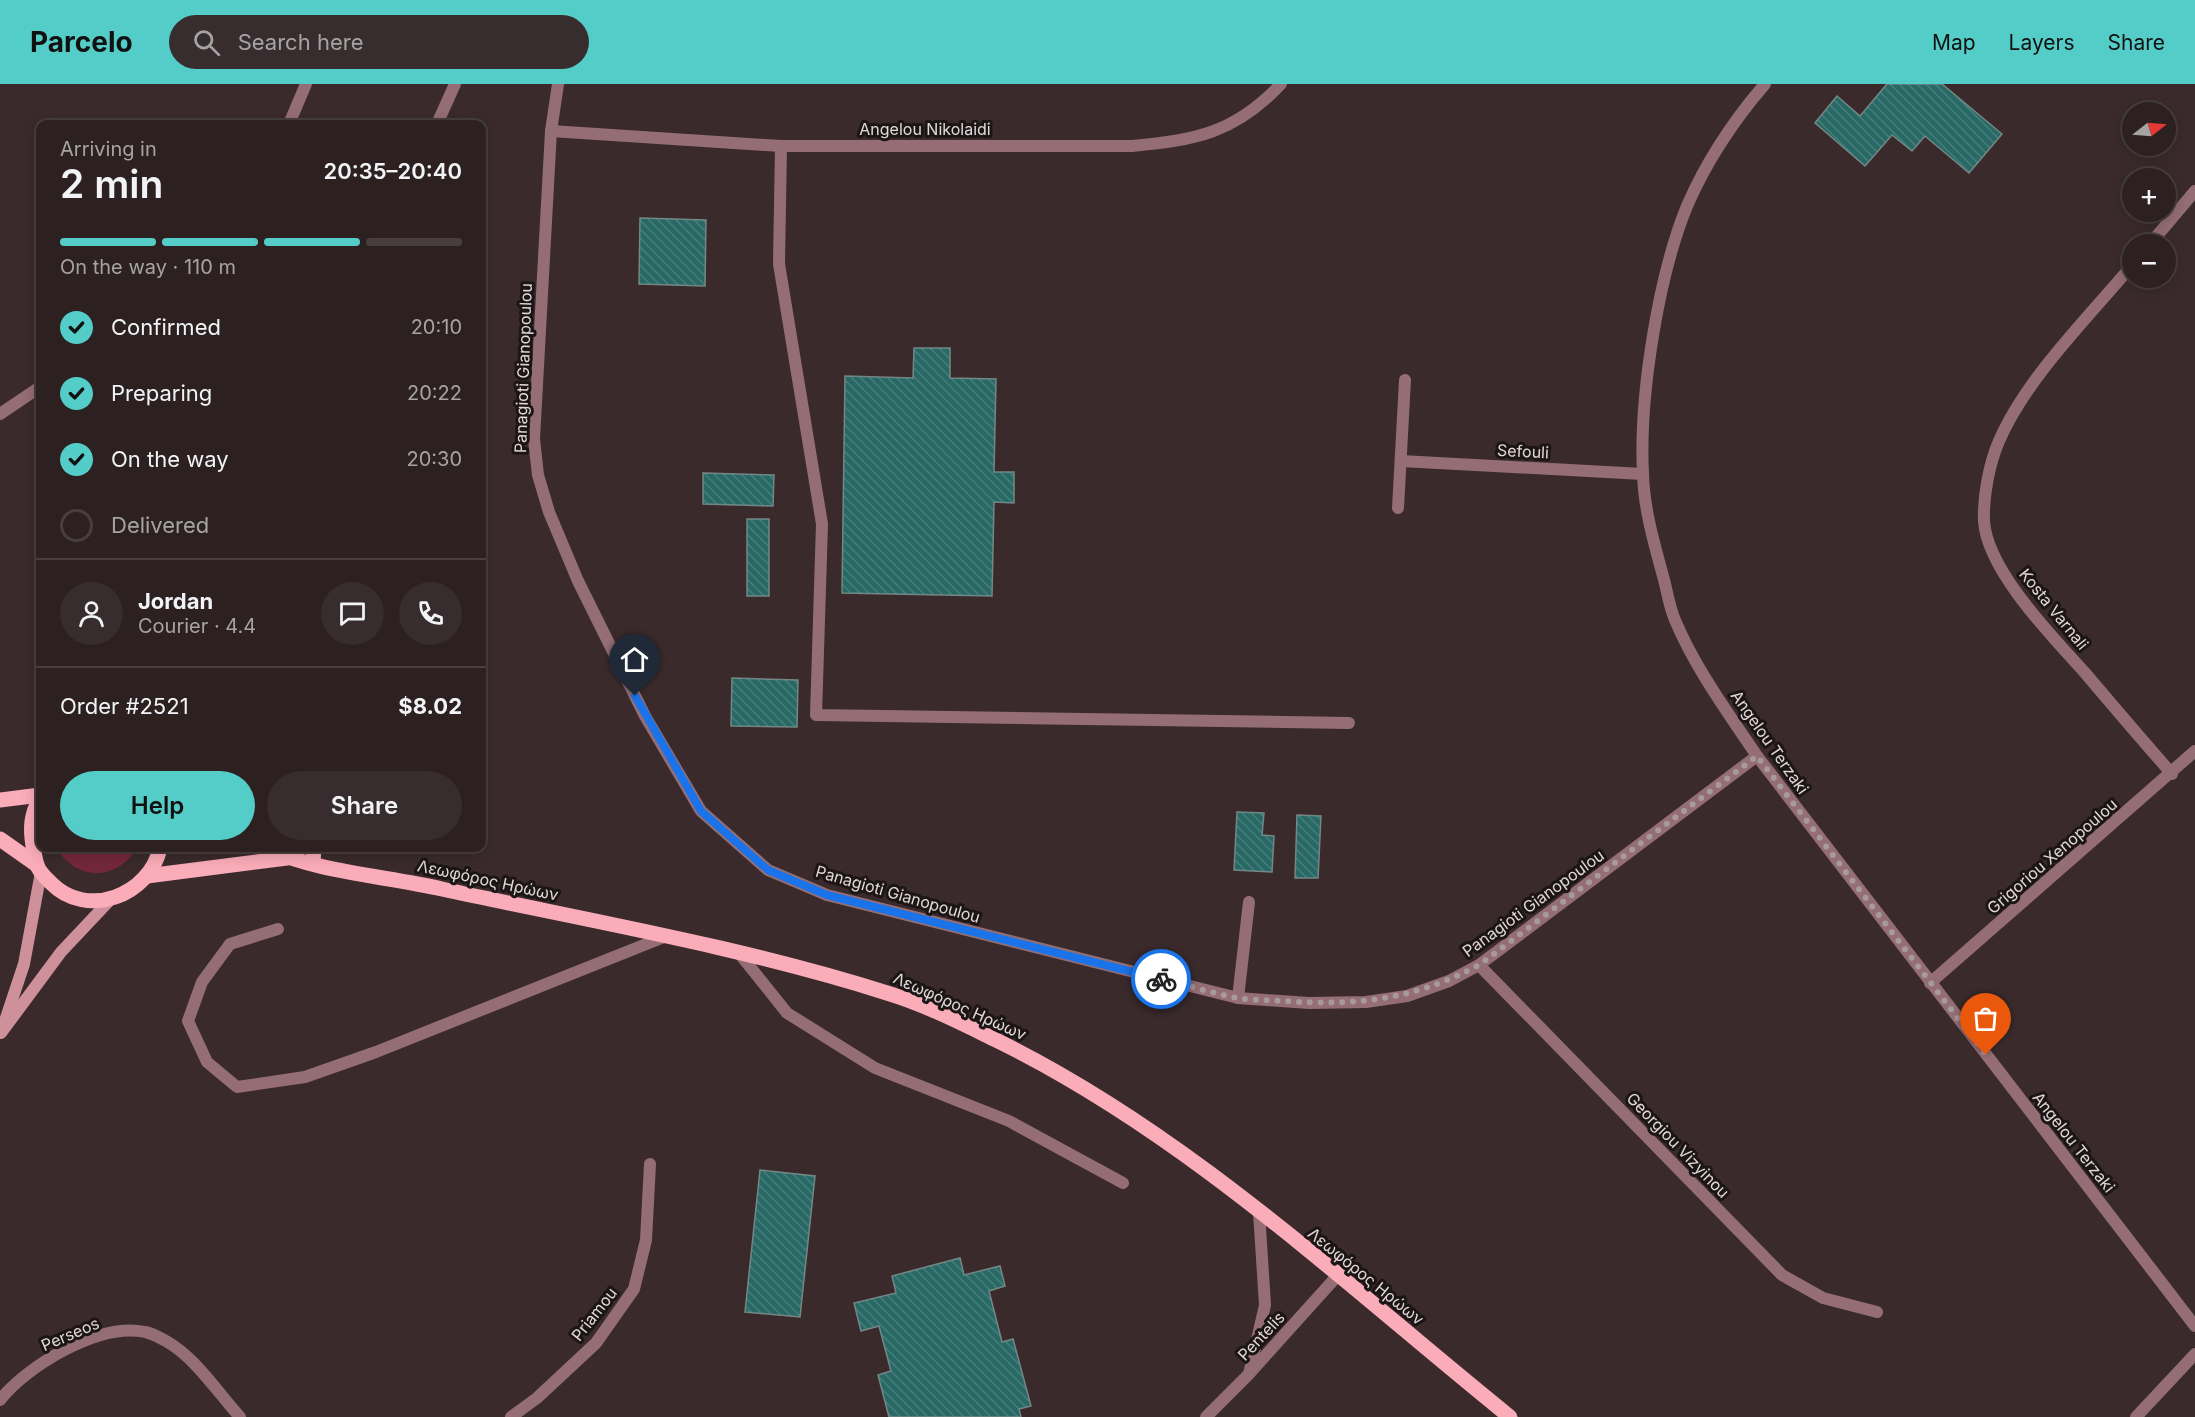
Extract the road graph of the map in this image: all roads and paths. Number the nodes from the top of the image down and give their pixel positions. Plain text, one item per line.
1 (306, 84) edge
2 (455, 84) edge
3 (558, 84) edge
4 (1281, 84) edge
5 (1765, 84) edge
6 (291, 120) edge
7 (439, 120) edge
8 (551, 131) junction
9 (781, 146) junction
10 (2195, 191) edge
11 (2158, 234) edge
12 (2122, 277) edge
13 (1405, 380) dead end
14 (36, 390) edge
15 (0, 414) edge
16 (1401, 461) junction
17 (1643, 474) junction
18 (1398, 508) dead end
19 (1348, 723) dead end
20 (2195, 752) edge
21 (1757, 756) junction
22 (2172, 774) junction
23 (36, 796) edge
24 (0, 800) edge
25 (36, 805) edge
26 (0, 839) edge
27 (159, 852) edge
28 (274, 852) edge
29 (313, 855) edge
30 (287, 858) junction
31 (39, 868) junction
32 (147, 876) junction
33 (111, 899) junction
34 (1249, 902) dead end
35 (278, 929) dead end
36 (664, 937) junction
37 (739, 953) junction
38 (1479, 965) junction
39 (1930, 983) junction
40 (1238, 998) junction
41 (1, 1035) edge
42 (650, 1164) dead end
43 (1123, 1183) dead end
44 (1259, 1212) junction
45 (1338, 1275) junction
46 (1877, 1312) dead end
47 (2195, 1326) edge
48 (2195, 1354) edge
49 (1248, 1375) junction
50 (0, 1400) edge
51 (240, 1417) edge
52 (511, 1417) edge
53 (1206, 1417) edge
54 (1510, 1417) edge
55 (2136, 1417) edge

1 - 6 street
2 - 7 street
3 - 8 street, Panagioti Gianopoulou
4 - 9 street, Angelou Nikolaidi
5 - 17 street, Angelou Terzaki
8 - 9 street, Angelou Nikolaidi
8 - 40 street, Panagioti Gianopoulou
9 - 19 street
10 - 11 street
12 - 22 street, Kosta Varnali
13 - 16 street
14 - 15 street
16 - 17 street, Sefouli
16 - 18 street
17 - 21 street, Angelou Terzaki
20 - 22 street, Grigoriou Xenopoulou
21 - 38 street, Panagioti Gianopoulou
21 - 39 street, Angelou Terzaki
22 - 39 street, Grigoriou Xenopoulou
23 - 24 main road
25 - 31 main road
26 - 31 main road
27 - 32 main road
28 - 30 main road, Λεωφόρος Ηρώων
29 - 30 main road, Λεωφόρος Ηρώων
29 - 36 main road, Λεωφόρος Ηρώων
30 - 32 main road, Λεωφόρος Ηρώων
31 - 33 main road
31 - 41 main road
32 - 33 main road
33 - 41 main road
34 - 40 street
35 - 36 street
36 - 37 main road, Λεωφόρος Ηρώων
37 - 43 street
37 - 44 main road, Λεωφόρος Ηρώων
38 - 40 street, Panagioti Gianopoulou
38 - 46 street, Georgiou Vizyinou
39 - 47 street, Angelou Terzaki
42 - 52 street, Priamou
44 - 45 main road, Λεωφόρος Ηρώων
44 - 49 street
45 - 49 street, Pentelis
45 - 54 main road, Λεωφόρος Ηρώων
48 - 55 street
49 - 53 street, Pentelis
50 - 51 street, Perseos

